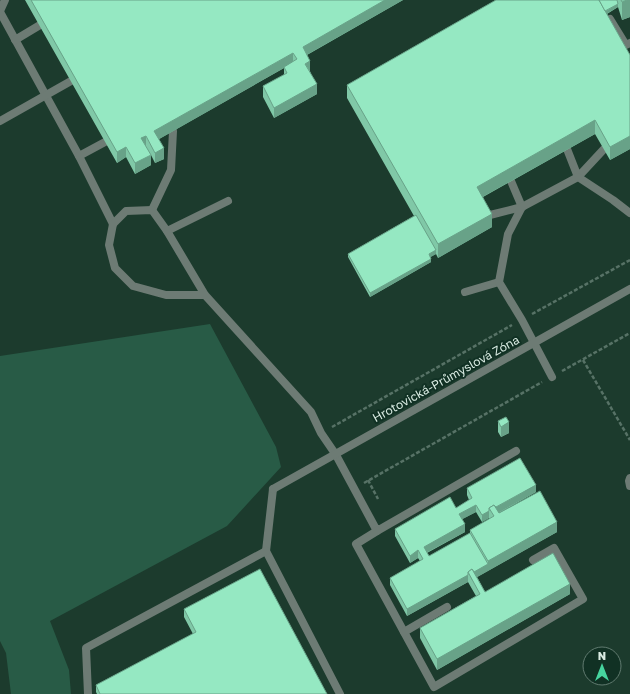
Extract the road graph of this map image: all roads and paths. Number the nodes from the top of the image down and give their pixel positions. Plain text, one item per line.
1 (5, 0) edge
2 (0, 11) edge
3 (610, 19) edge
4 (40, 25) edge
5 (15, 40) junction
6 (630, 43) edge
7 (71, 82) edge
8 (46, 96) junction
9 (0, 121) edge
10 (173, 131) edge
11 (105, 142) edge
12 (567, 149) edge
13 (604, 149) edge
14 (79, 156) junction
15 (578, 177) junction
16 (511, 181) edge
17 (228, 201) dead end
18 (522, 207) junction
19 (152, 210) junction
20 (630, 213) edge
21 (486, 216) edge
22 (113, 224) junction
23 (167, 231) junction
24 (630, 260) edge
25 (500, 282) junction
26 (630, 289) edge
27 (465, 292) dead end
28 (205, 296) junction
29 (522, 320) junction
30 (630, 333) edge
31 (534, 344) junction
32 (583, 360) junction
33 (552, 377) junction
34 (321, 433) junction
35 (630, 440) edge
36 (516, 451) dead end
37 (336, 455) junction
38 (630, 478) edge
39 (368, 480) junction
40 (630, 486) edge
41 (354, 488) junction
42 (378, 499) dead end
43 (377, 531) junction
44 (266, 551) junction
45 (534, 560) dead end
46 (446, 607) dead end
47 (404, 632) junction
48 (88, 694) edge
49 (340, 694) edge

1 - 2 street
2 - 5 street
3 - 6 street
4 - 5 street
5 - 8 street
7 - 8 street
8 - 9 street
8 - 14 street
10 - 19 street
11 - 14 street
12 - 15 street
13 - 15 street
14 - 22 street
15 - 18 street
15 - 20 street
16 - 18 street
17 - 23 street
18 - 21 street
18 - 25 street
19 - 22 street
19 - 23 street
22 - 28 street
23 - 28 street
24 - 29 path
25 - 27 street
25 - 29 street
26 - 31 street, Hrotovická-Průmyslová Zóna
28 - 34 street
29 - 31 street
29 - 34 path
30 - 32 path
31 - 33 street
31 - 37 street, Hrotovická-Průmyslová Zóna
32 - 33 path
32 - 35 path
33 - 39 path
34 - 37 street
36 - 43 street
37 - 41 street
37 - 44 street, Hrotovická-Průmyslová Zóna
38 - 40 street
39 - 41 path
39 - 42 path
41 - 43 street
43 - 47 street
44 - 48 street
44 - 49 street
45 - 47 street
46 - 47 street

